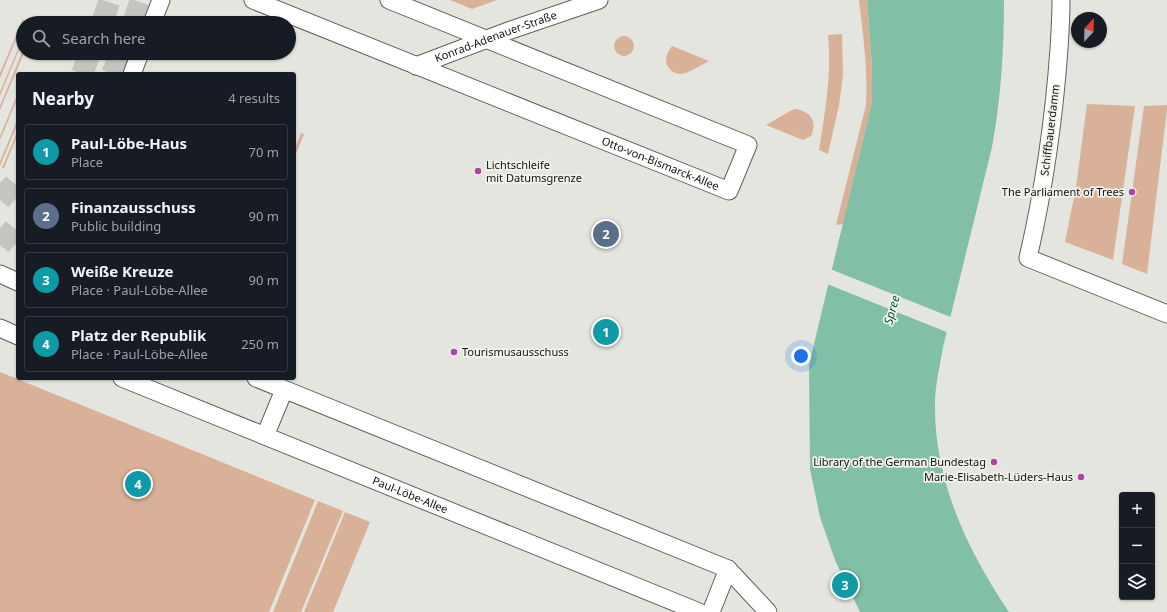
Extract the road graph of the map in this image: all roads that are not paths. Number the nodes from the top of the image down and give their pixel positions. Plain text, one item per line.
1 (161, 0) edge
2 (253, 0) edge
3 (389, 0) edge
4 (599, 0) edge
5 (1061, 0) edge
6 (155, 16) edge
7 (293, 16) edge
8 (296, 17) edge
9 (485, 40) junction
10 (137, 60) edge
11 (416, 66) junction
12 (133, 72) edge
13 (0, 274) edge
14 (16, 281) edge
15 (1167, 314) edge
16 (0, 328) edge
17 (16, 335) edge
18 (127, 380) edge
19 (261, 380) edge
20 (284, 390) junction
21 (265, 436) junction
22 (728, 569) junction
23 (699, 612) edge
24 (711, 612) edge
25 (768, 612) edge

1 - 6 street
2 - 7 street, Otto-von-Bismarck-Allee
3 - 9 street, Otto-von-Bismarck-Allee
4 - 9 street, Konrad-Adenauer-Straße
5 - 15 street, Schiffbauerdamm
8 - 11 street, Otto-von-Bismarck-Allee
9 - 11 street, Konrad-Adenauer-Straße
9 - 11 street, Otto-von-Bismarck-Allee
10 - 12 street
13 - 14 street
16 - 17 street
18 - 21 street, Paul-Löbe-Allee
19 - 20 street
20 - 21 street
20 - 22 street
21 - 23 street, Paul-Löbe-Allee
22 - 24 street
22 - 25 street

